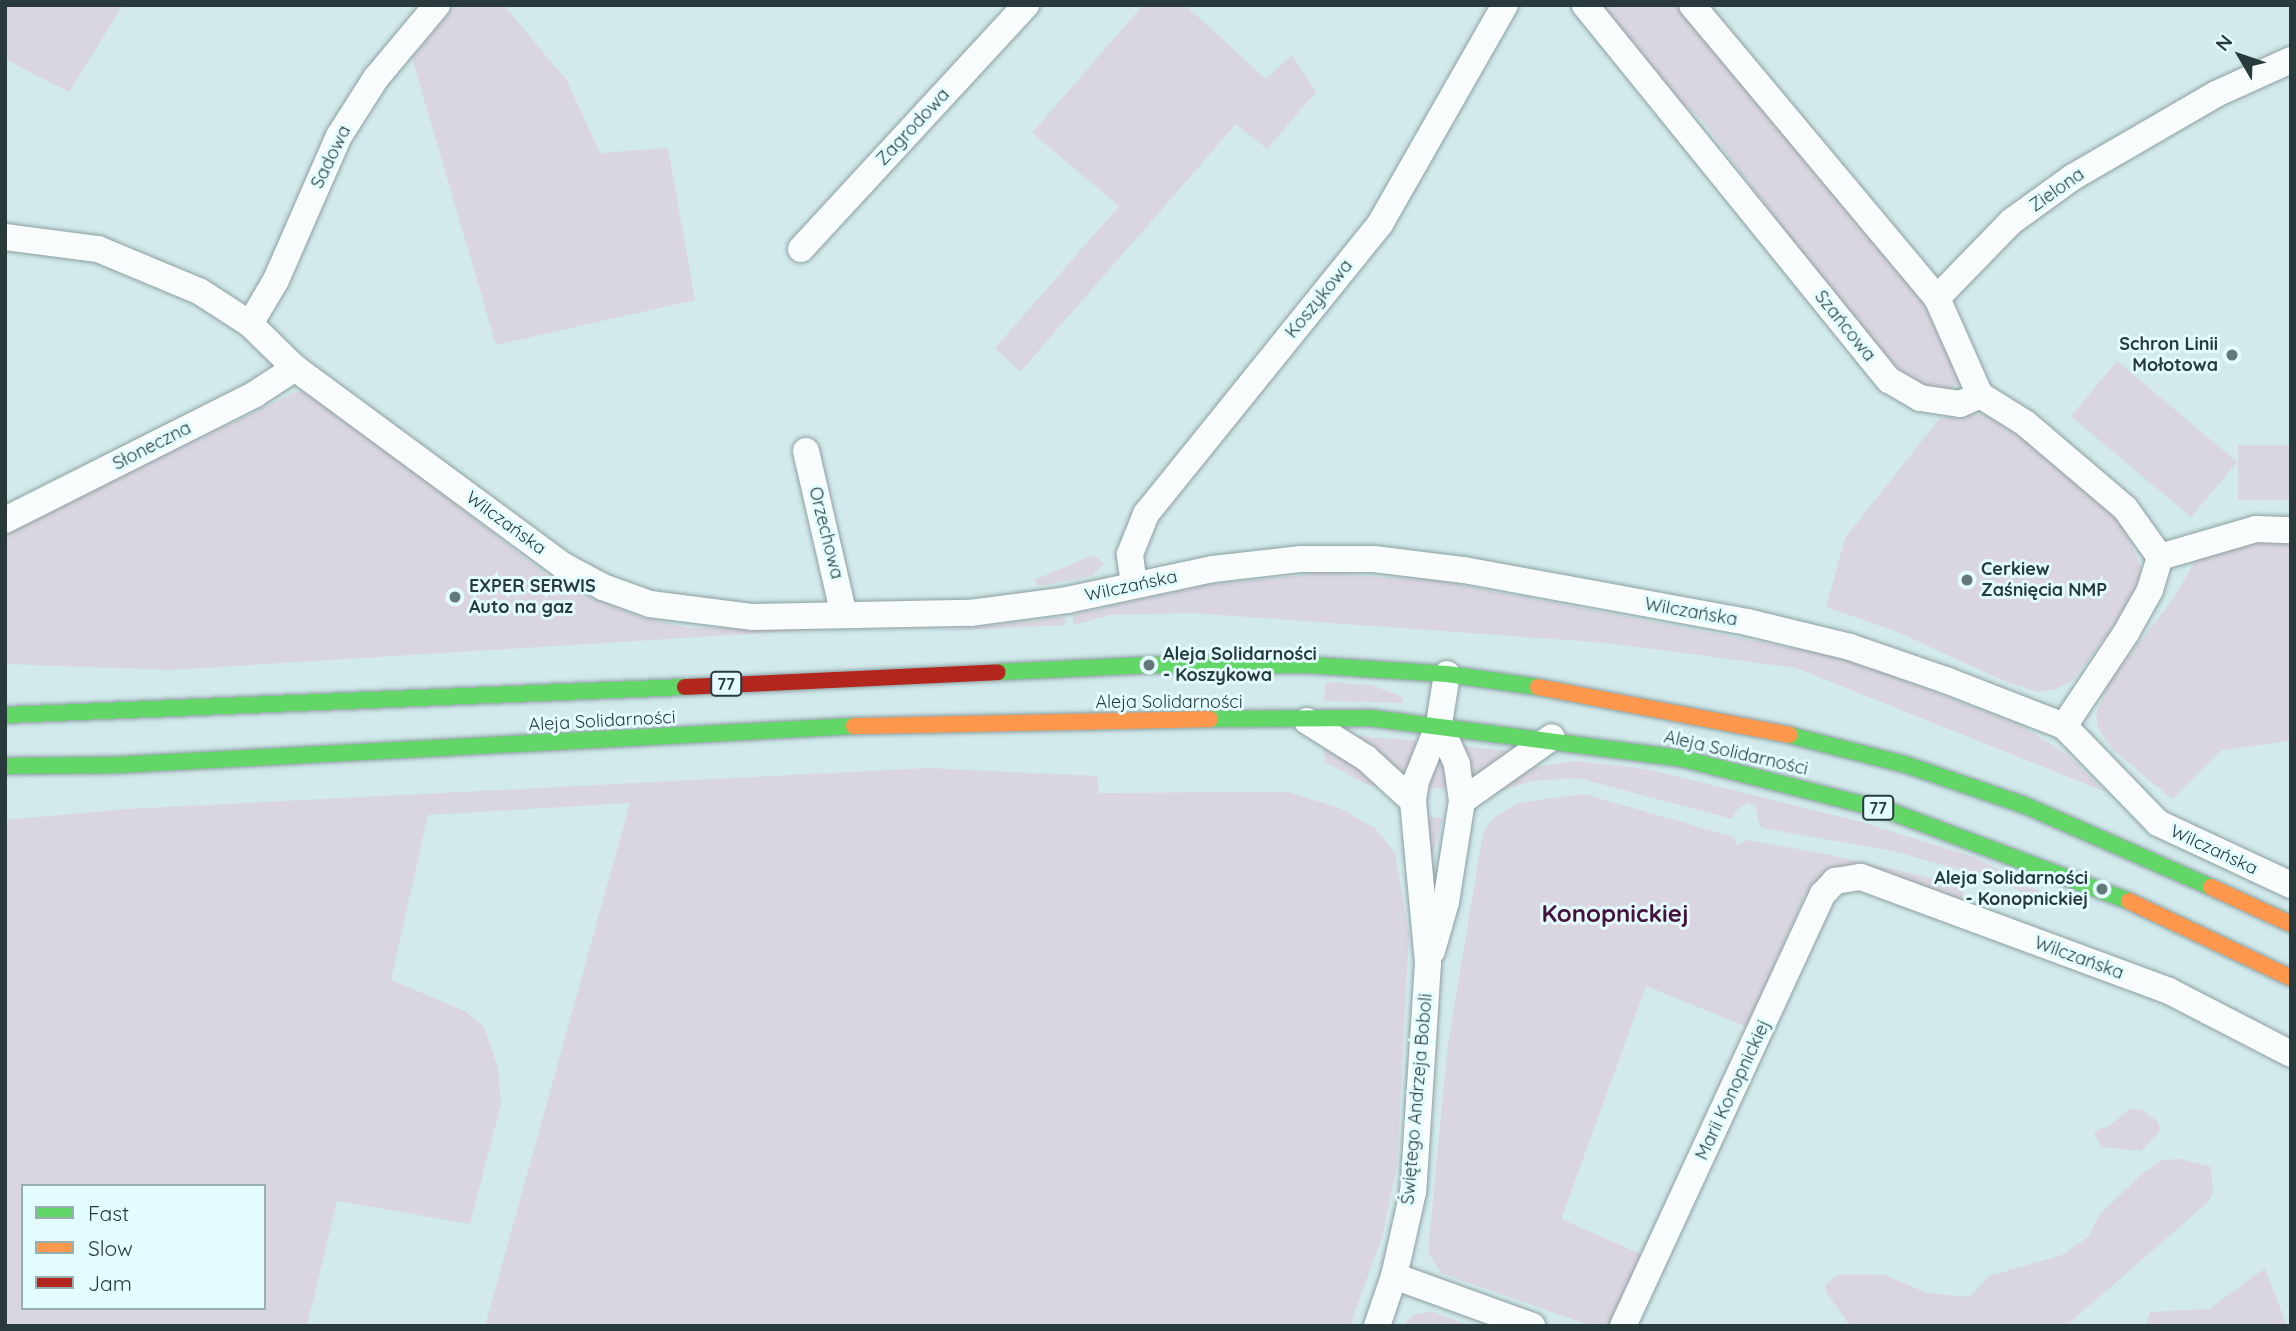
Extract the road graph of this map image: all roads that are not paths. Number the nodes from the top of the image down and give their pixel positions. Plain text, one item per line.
1 (437, 5) edge
2 (1026, 5) edge
3 (1505, 5) edge
4 (1585, 5) edge
5 (1692, 5) edge
6 (2291, 60) edge
7 (5, 237) edge
8 (801, 249) dead end
9 (1937, 298) junction
10 (250, 324) junction
11 (295, 368) junction
12 (1980, 395) junction
13 (806, 451) dead end
14 (5, 520) edge
15 (2291, 530) edge
16 (2160, 557) junction
17 (1134, 584) junction
18 (844, 615) junction
19 (1447, 674) junction
20 (5, 715) edge
21 (1307, 721) junction
22 (1439, 724) junction
23 (2064, 726) junction
24 (1552, 737) junction
25 (5, 766) edge
26 (1413, 801) junction
27 (1462, 801) junction
28 (1861, 877) joint
29 (2291, 885) edge
30 (2291, 924) edge
31 (1428, 963) junction
32 (2291, 978) edge
33 (2291, 1054) edge
34 (1394, 1276) junction
35 (1377, 1326) edge
36 (1532, 1326) edge
37 (1623, 1326) edge

1 - 10 street, Sadowa
2 - 8 street, Zagrodowa
3 - 17 street, Koszykowa
4 - 12 street, Szańcowa
5 - 9 street
6 - 9 street, Zielona
7 - 10 street, WiIczańska
9 - 12 street
10 - 11 street, WiIczańska
11 - 14 street, Słoneczna
11 - 18 street, WiIczańska
12 - 16 street
13 - 18 street, Orzechowa
15 - 16 street
16 - 23 street
17 - 18 street, WiIczańska
17 - 23 street, WiIczańska
19 - 20 highway, Aleja Solidarności / 77
19 - 22 street, Świętego Andrzeja Boboli
19 - 30 highway, Aleja Solidarności / 77
21 - 22 highway, Aleja Solidarności / 77
21 - 25 highway, Aleja Solidarności / 77
21 - 26 street
22 - 24 highway, Aleja Solidarności / 77
22 - 26 street, Świętego Andrzeja Boboli
22 - 27 street, Świętego Andrzeja Boboli
23 - 29 street, WiIczańska
24 - 27 street
24 - 32 highway, Aleja Solidarności / 77
26 - 31 street, Świętego Andrzeja Boboli
27 - 31 street, Świętego Andrzeja Boboli
28 - 33 street, Wilczańska
28 - 37 street, Marii Konopnickiej
31 - 34 street, Świętego Andrzeja Boboli
34 - 35 street, Świętego Andrzeja Boboli
34 - 36 street

